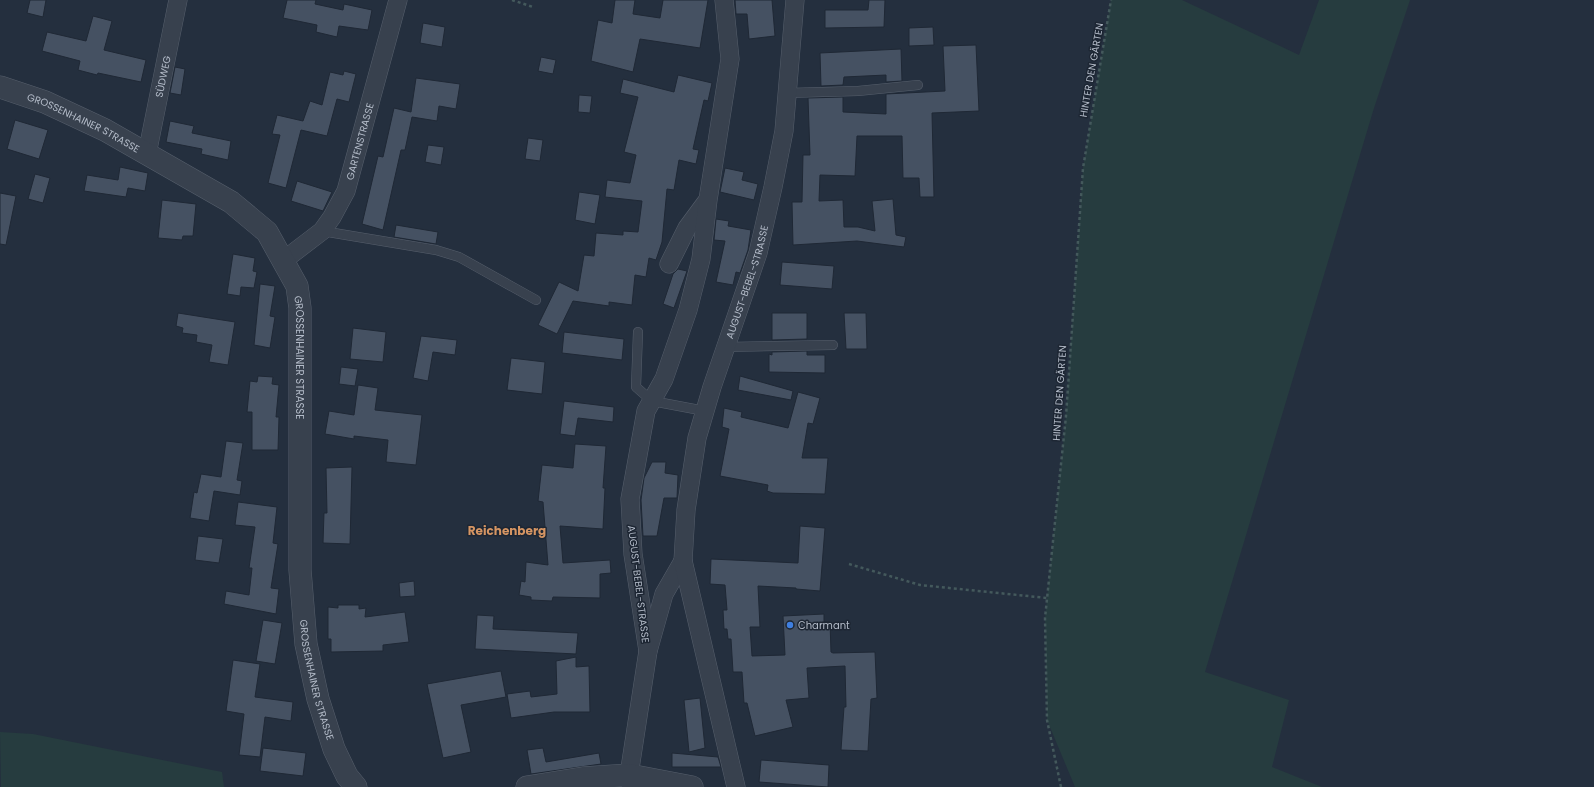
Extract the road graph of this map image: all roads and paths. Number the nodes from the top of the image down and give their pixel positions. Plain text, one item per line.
1 (178, 0) edge
2 (398, 0) edge
3 (512, 0) edge
4 (724, 0) edge
5 (795, 0) edge
6 (1111, 0) edge
7 (533, 7) dead end
8 (918, 85) dead end
9 (0, 87) edge
10 (787, 93) junction
11 (147, 154) junction
12 (708, 200) junction
13 (322, 231) junction
14 (284, 260) junction
15 (669, 264) dead end
16 (536, 300) dead end
17 (638, 332) dead end
18 (833, 345) dead end
19 (726, 347) junction
20 (652, 401) junction
21 (705, 411) junction
22 (683, 561) junction
23 (849, 564) dead end
24 (1047, 598) junction
25 (648, 651) junction
26 (630, 781) edge
27 (356, 787) edge
28 (527, 787) edge
29 (692, 787) edge
30 (736, 787) edge
31 (1061, 787) edge

1 - 11 street, SÜDWEG
2 - 13 street, GARTENSTRASSE
3 - 7 path
4 - 12 street, AUGUST-BEBEL-STRASSE
5 - 10 street, AUGUST-BEBEL-STRASSE
6 - 24 path, HINTER DEN GÄRTEN
8 - 10 lane
9 - 11 street, GROSSENHAINER STRASSE
10 - 19 street, AUGUST-BEBEL-STRASSE
11 - 14 street, GROSSENHAINER STRASSE
12 - 15 street, AUGUST-BEBEL-STRASSE
12 - 20 street, AUGUST-BEBEL-STRASSE
13 - 14 street, GARTENSTRASSE
13 - 16 lane
14 - 27 street, GROSSENHAINER STRASSE
17 - 20 lane
18 - 19 lane
19 - 21 street, AUGUST-BEBEL-STRASSE
20 - 21 lane
20 - 25 street, AUGUST-BEBEL-STRASSE
21 - 22 street, AUGUST-BEBEL-STRASSE
22 - 25 street, AUGUST-BEBEL-STRASSE
22 - 30 street, AUGUST-BEBEL-STRASSE
23 - 24 path
24 - 31 path, HINTER DEN GÄRTEN
25 - 26 street, AUGUST-BEBEL-STRASSE
26 - 28 street
26 - 29 street

